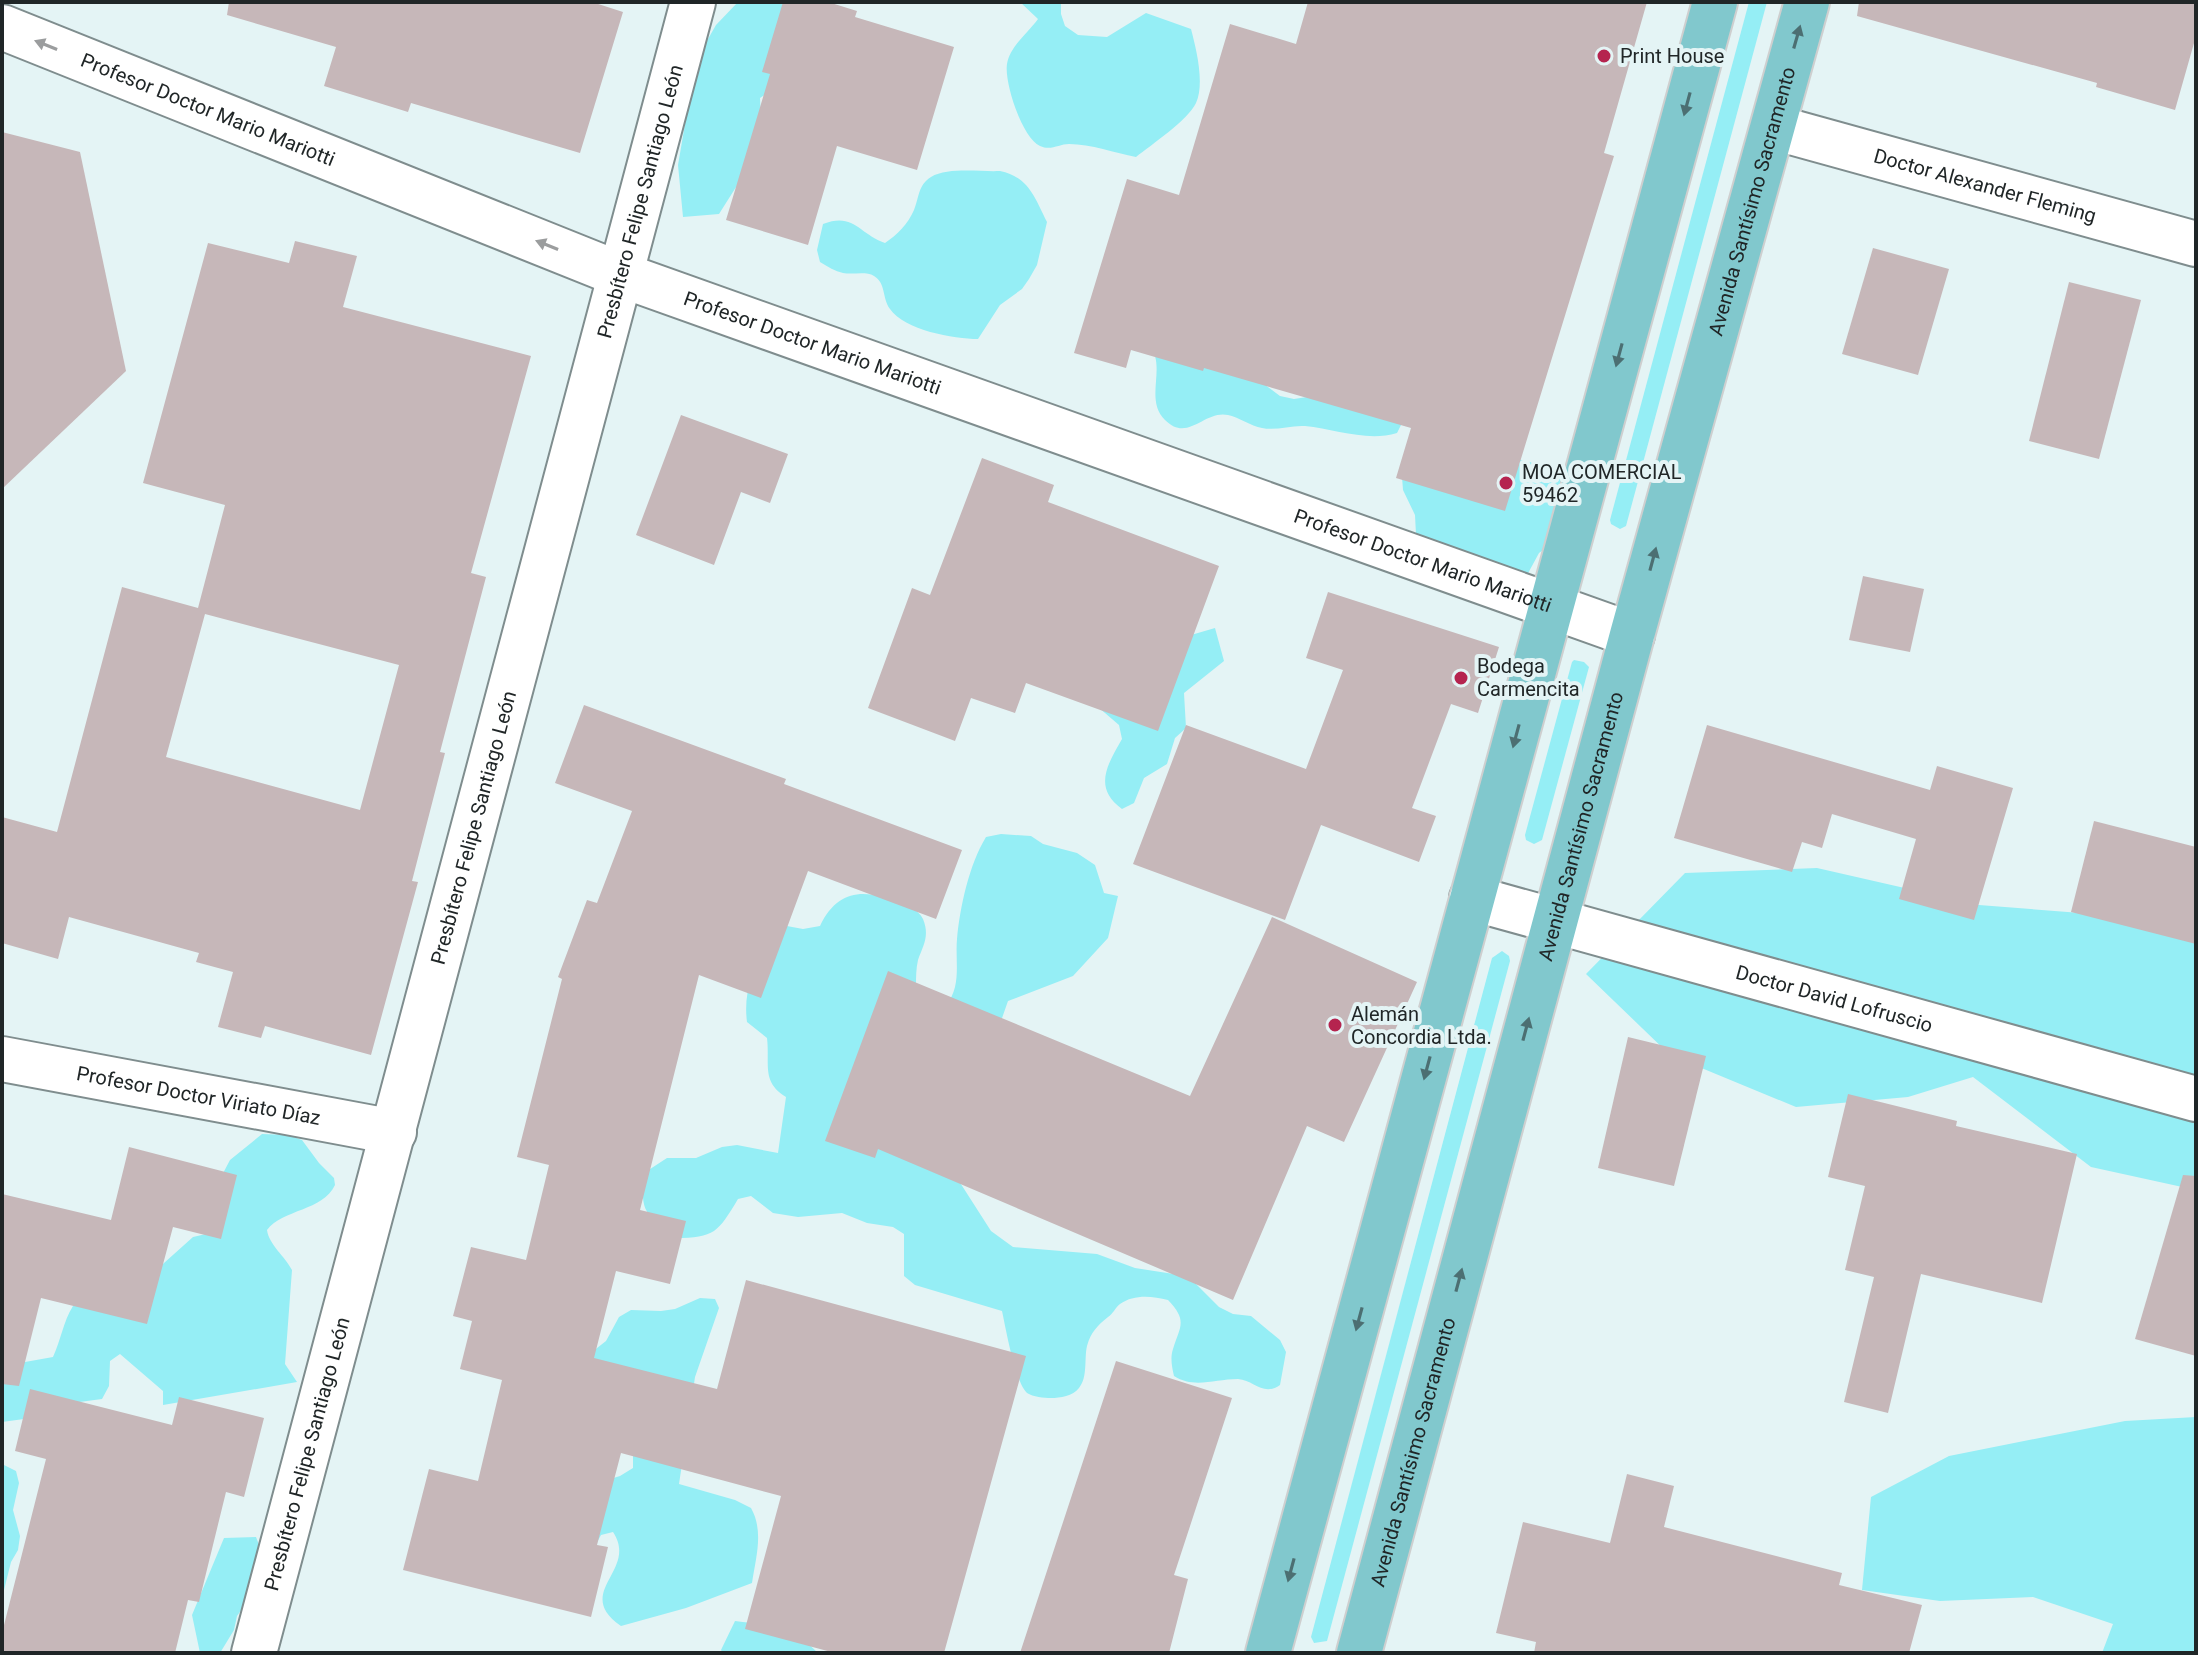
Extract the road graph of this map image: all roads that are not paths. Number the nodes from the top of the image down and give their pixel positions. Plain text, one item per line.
1 (693, 2) edge
2 (1715, 2) edge
3 (1807, 2) edge
4 (2, 27) edge
5 (1773, 127) junction
6 (2196, 244) edge
7 (619, 274) junction
8 (1551, 606) junction
9 (1632, 635) junction
10 (1472, 898) junction
11 (1556, 920) junction
12 (2, 1059) edge
13 (2196, 1099) edge
14 (394, 1132) junction
15 (254, 1653) edge
16 (1268, 1653) edge
17 (1359, 1653) edge

1 - 7 street, Presbítero Felipe Santiago León
2 -> 8 main road
5 -> 3 main road, Avenida Santísimo Sacramento
7 -> 4 street, Profesor Doctor Mario Mariotti
5 - 6 street, Doctor Alexander Fleming
9 -> 5 main road, Avenida Santísimo Sacramento
7 - 8 street, Profesor Doctor Mario Mariotti
7 - 14 street, Presbítero Felipe Santiago León
8 - 9 street, Profesor Doctor Mario Mariotti
8 -> 10 main road
9 - 11 main road, Avenida Santísimo Sacramento
10 - 11 street, Doctor David Lofruscio
10 -> 16 main road
11 - 13 street, Doctor David Lofruscio
17 -> 11 main road, Avenida Santísimo Sacramento
12 - 14 street, Profesor Doctor Viriato Díaz
14 - 15 street, Presbítero Felipe Santiago León

